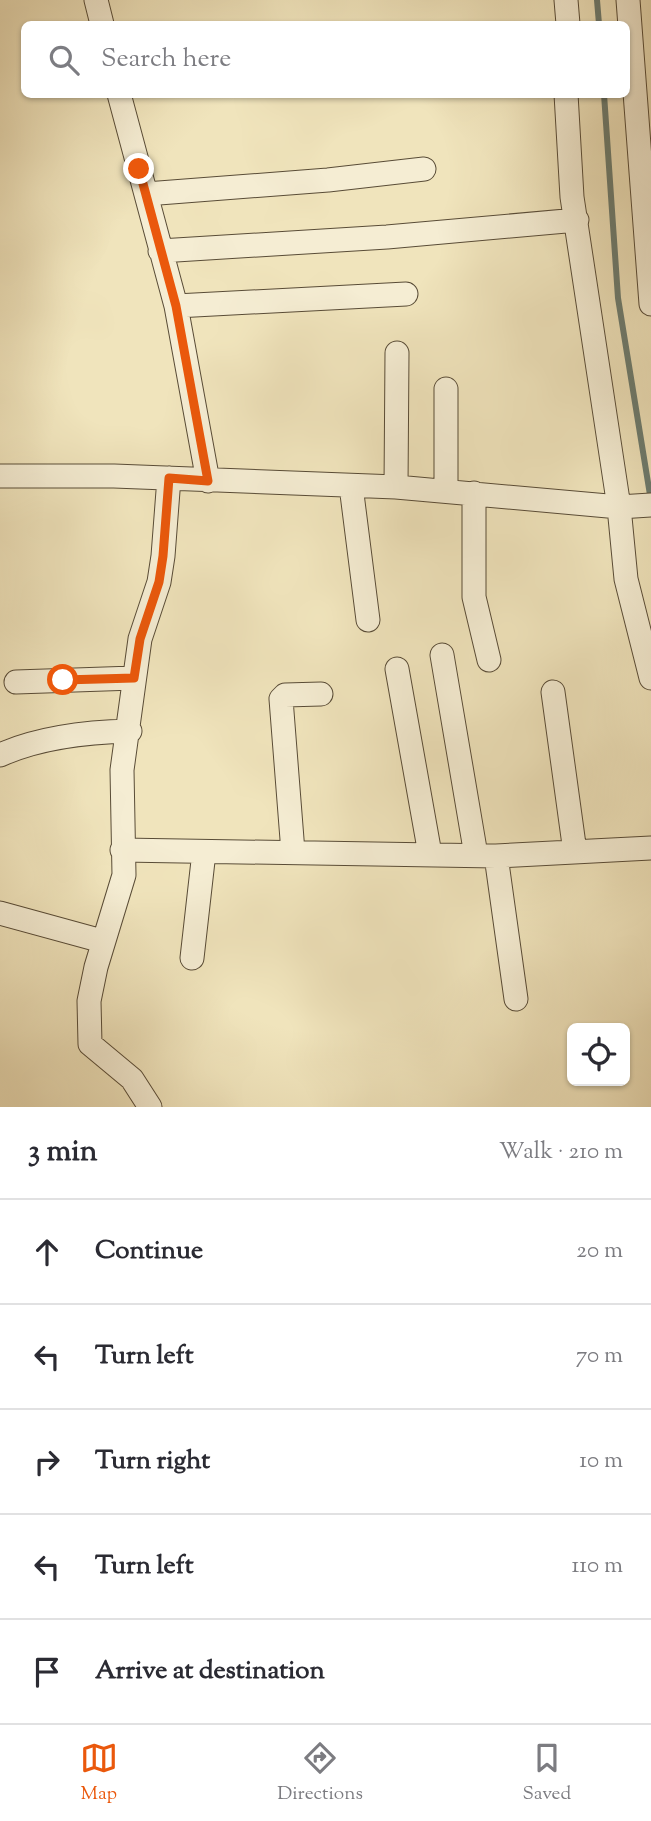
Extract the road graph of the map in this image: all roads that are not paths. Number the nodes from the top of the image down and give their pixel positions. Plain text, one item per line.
1 (96, 0) edge
2 (566, 0) edge
3 (628, 0) edge
4 (101, 21) edge
5 (568, 21) edge
6 (630, 21) edge
7 (630, 26) edge
8 (120, 98) edge
9 (566, 98) edge
10 (424, 169) dead end
11 (146, 194) junction
12 (577, 220) junction
13 (160, 251) junction
14 (406, 294) dead end
15 (651, 304) edge
16 (176, 306) junction
17 (397, 353) dead end
18 (446, 389) dead end
19 (0, 476) edge
20 (169, 478) junction
21 (208, 481) junction
22 (351, 486) junction
23 (396, 487) junction
24 (446, 490) junction
25 (474, 493) junction
26 (651, 505) edge
27 (623, 507) junction
28 (368, 620) dead end
29 (442, 655) dead end
30 (489, 660) dead end
31 (397, 669) dead end
32 (134, 678) junction
33 (651, 678) edge
34 (16, 682) dead end
35 (553, 692) dead end
36 (321, 694) dead end
37 (130, 731) junction
38 (0, 755) edge
39 (651, 848) edge
40 (122, 850) junction
41 (204, 852) junction
42 (293, 852) junction
43 (575, 852) junction
44 (430, 855) junction
45 (486, 855) junction
46 (0, 913) edge
47 (102, 941) junction
48 (192, 958) dead end
49 (516, 999) dead end
50 (150, 1107) edge

1 - 4 street
2 - 5 street
3 - 6 street
7 - 15 street
8 - 11 street
9 - 12 street
10 - 11 street
11 - 13 street
12 - 13 street
12 - 27 street
13 - 16 street
14 - 16 street
16 - 21 street
17 - 23 street
18 - 24 street
19 - 20 street
20 - 21 street
20 - 32 street
21 - 22 street
22 - 23 street
22 - 28 street
23 - 24 street
24 - 25 street
25 - 27 street
25 - 30 street
26 - 27 street
27 - 33 street
29 - 45 street
31 - 44 street
32 - 34 street
32 - 37 street
35 - 43 street
36 - 42 street
37 - 38 street
37 - 40 street
39 - 43 street
40 - 41 street
40 - 47 street
41 - 42 street
41 - 48 street
42 - 44 street
43 - 45 street
44 - 45 street
45 - 49 street
46 - 47 street
47 - 50 street

